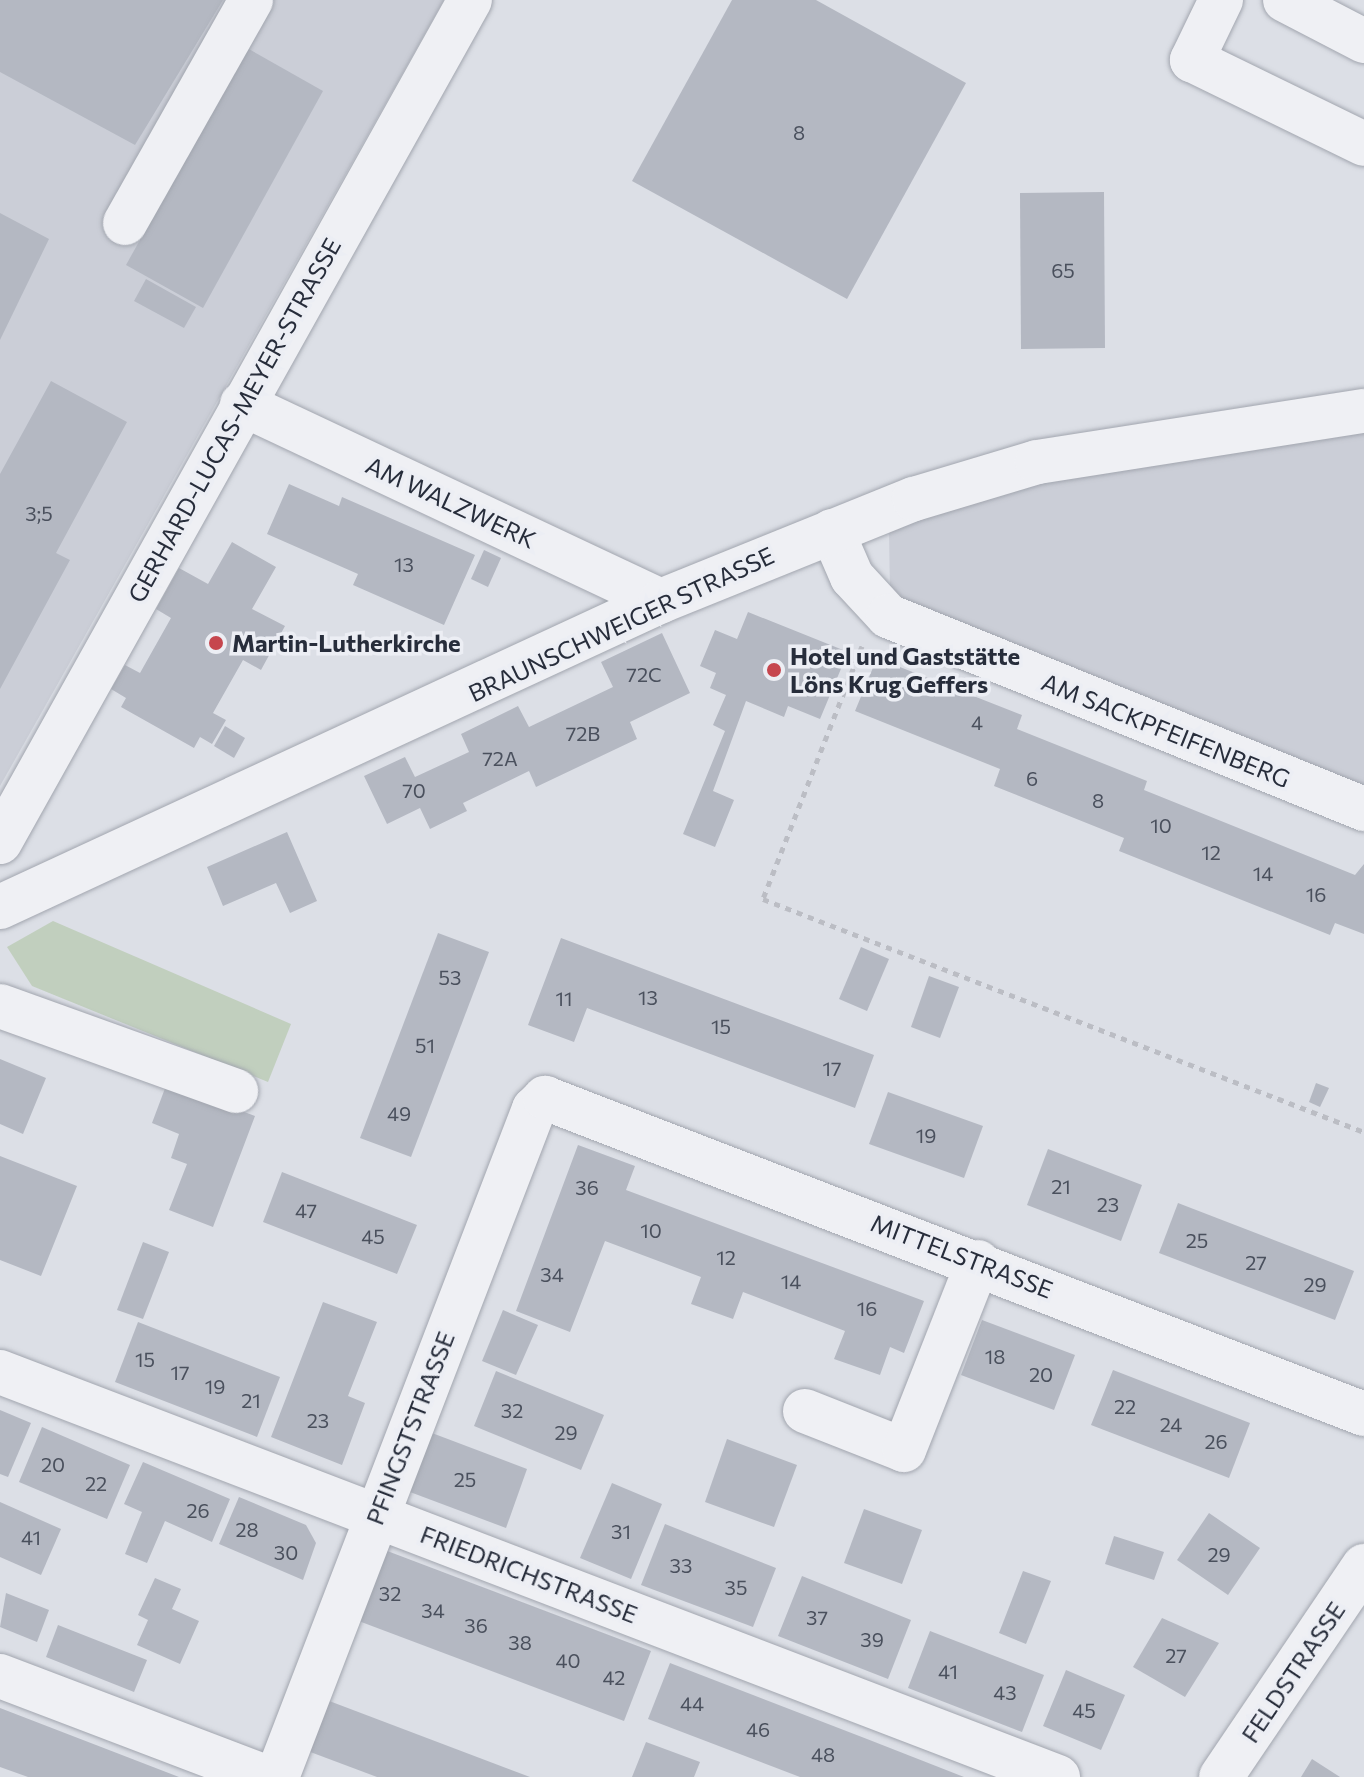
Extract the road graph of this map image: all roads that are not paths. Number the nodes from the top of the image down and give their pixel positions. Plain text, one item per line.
1 (251, 0) edge
2 (470, 0) edge
3 (1221, 0) edge
4 (1285, 0) edge
5 (1364, 41) edge
6 (1364, 144) edge
7 (125, 223) dead end
8 (242, 404) junction
9 (1364, 411) edge
10 (832, 531) junction
11 (661, 601) junction
12 (1364, 809) edge
13 (0, 842) edge
14 (0, 907) edge
15 (0, 1006) edge
16 (236, 1091) dead end
17 (560, 1098) joint
18 (978, 1262) junction
19 (0, 1372) edge
20 (805, 1411) dead end
21 (1364, 1414) edge
22 (375, 1515) junction
23 (1364, 1566) edge
24 (0, 1676) edge
25 (266, 1777) edge
26 (277, 1777) edge
27 (1058, 1777) edge
28 (1221, 1777) edge

1 - 7 street
2 - 8 street, GERHARD-LUCAS-MEYER-STRASSE
3 - 6 street
4 - 5 street
8 - 11 street, AM WALZWERK
8 - 13 street, GERHARD-LUCAS-MEYER-STRASSE
9 - 10 street, BRAUNSCHWEIGER STRASSE
10 - 11 street, BRAUNSCHWEIGER STRASSE
10 - 12 street, AM SACKPFEIFENBERG
11 - 14 street, BRAUNSCHWEIGER STRASSE
15 - 16 street
17 - 18 street, MITTELSTRASSE
17 - 22 street, PFINGSTSTRASSE
18 - 20 street
18 - 21 street, MITTELSTRASSE
19 - 22 street, FRIEDRICHSTRASSE
22 - 26 street, PFINGSTSTRASSE
22 - 27 street, FRIEDRICHSTRASSE
23 - 28 street, FELDSTRASSE
24 - 25 street

